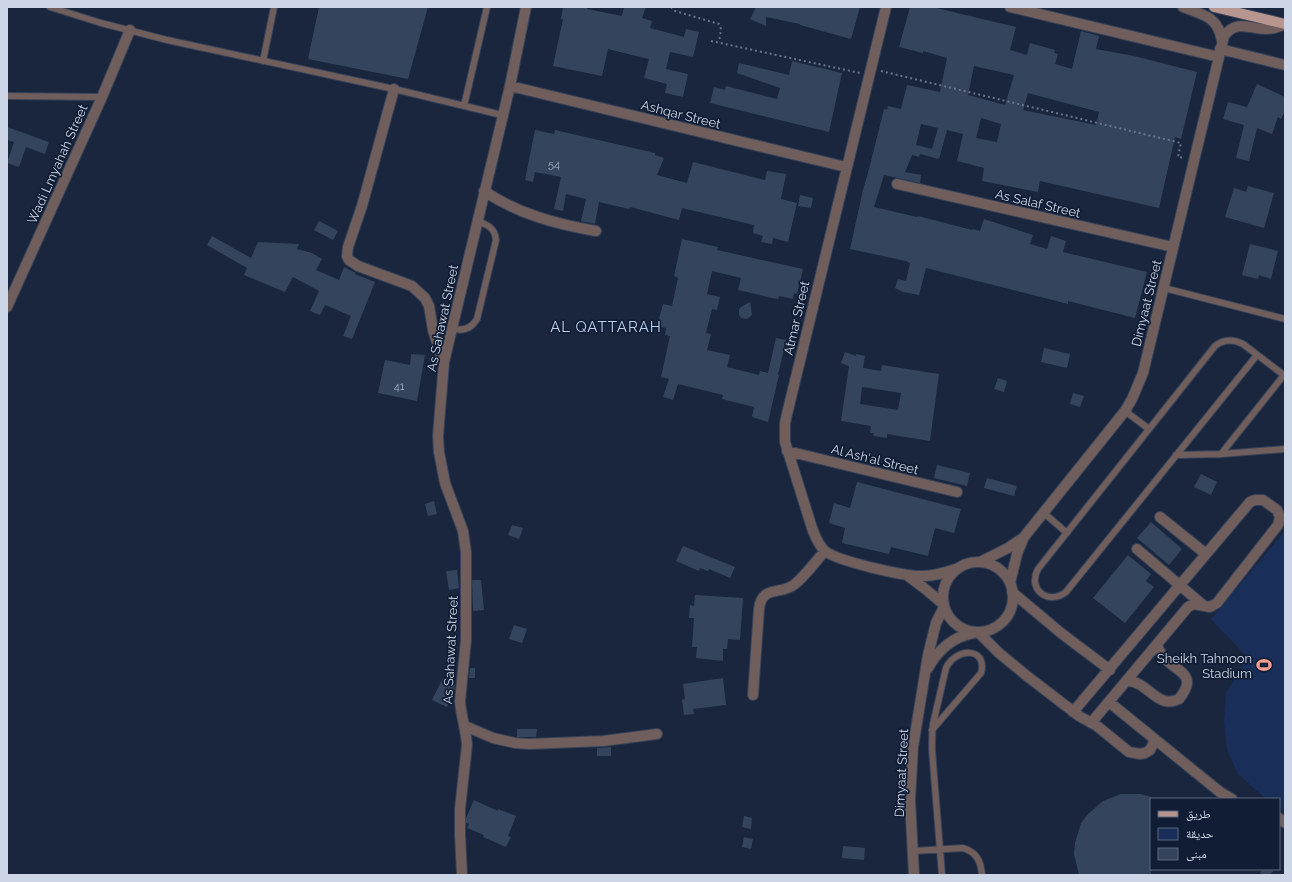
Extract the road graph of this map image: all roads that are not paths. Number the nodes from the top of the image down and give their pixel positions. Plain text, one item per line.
1 (50, 7) edge
2 (274, 7) edge
3 (487, 7) edge
4 (526, 7) edge
5 (886, 7) edge
6 (1010, 7) edge
7 (1183, 7) edge
8 (1214, 7) edge
9 (1285, 24) edge
10 (130, 30) junction
11 (1220, 49) junction
12 (263, 61) junction
13 (1285, 65) edge
14 (510, 86) junction
15 (394, 89) junction
16 (7, 96) edge
17 (102, 96) junction
18 (464, 106) junction
19 (502, 115) junction
20 (846, 167) junction
21 (897, 184) dead end
22 (484, 190) junction
23 (477, 221) junction
24 (596, 231) dead end
25 (1173, 247) junction
26 (1164, 288) junction
27 (7, 307) edge
28 (1285, 319) edge
29 (452, 328) junction
30 (1257, 355) junction
31 (444, 362) junction
32 (1284, 376) edge
33 (1125, 411) junction
34 (1149, 429) junction
35 (1285, 449) edge
36 (787, 451) junction
37 (1221, 454) junction
38 (1176, 455) junction
39 (956, 492) dead end
40 (1044, 513) junction
41 (1160, 517) dead end
42 (1067, 533) junction
43 (1024, 537) junction
44 (1137, 549) dead end
45 (825, 551) junction
46 (1206, 554) junction
47 (980, 562) junction
48 (959, 568) junction
49 (904, 574) junction
50 (1180, 586) junction
51 (1011, 588) junction
52 (943, 605) junction
53 (1204, 607) junction
54 (977, 632) junction
55 (1157, 644) junction
56 (1110, 670) junction
57 (925, 674) junction
58 (1126, 681) junction
59 (753, 695) dead end
60 (1109, 702) junction
61 (1074, 712) junction
62 (1091, 723) junction
63 (465, 726) junction
64 (932, 730) junction
65 (657, 734) dead end
66 (1155, 740) junction
67 (1222, 796) edge
68 (939, 850) junction
69 (913, 851) junction
70 (462, 875) edge
71 (914, 875) edge
72 (942, 875) edge
73 (982, 875) edge

1 - 10 lane
2 - 12 lane
3 - 18 lane
4 - 14 street, As Sahawat Street
5 - 20 street, Atmar Street
6 - 11 street
7 - 11 street
8 - 9 main road
9 - 11 street
10 - 12 lane
10 - 17 street, Wadi Lmyahah Street
11 - 13 street
11 - 25 street, Dimyaat Street
12 - 15 lane
14 - 19 street, As Sahawat Street
14 - 20 street, Ashqar Street
15 - 18 lane
15 - 31 street
16 - 17 lane
17 - 27 street, Wadi Lmyahah Street
18 - 19 lane
19 - 22 street, As Sahawat Street
20 - 36 street, Atmar Street
21 - 25 street, As Salaf Street
22 - 23 street, As Sahawat Street
22 - 24 street
23 - 29 street, As Sahawat Street
23 - 29 lane
25 - 26 street, Dimyaat Street
26 - 28 lane
26 - 33 street, Dimyaat Street
29 - 31 street, As Sahawat Street
30 - 32 lane
30 - 34 lane
30 - 38 lane
31 - 63 street, As Sahawat Street
32 - 37 lane
33 - 34 lane
33 - 40 street, Dimyaat Street
34 - 42 lane
35 - 37 lane
36 - 39 street, Al Ash'al Street
36 - 45 street, Atmar Street
37 - 38 lane
38 - 42 lane
40 - 42 lane
40 - 43 street, Dimyaat Street
41 - 46 street
43 - 47 street, Dimyaat Street
43 - 51 street, Dimyaat Street
44 - 50 street
45 - 49 street
45 - 59 street
46 - 50 street
46 - 53 street
47 - 48 street
47 - 51 street
48 - 49 street
48 - 52 street
49 - 52 street
50 - 53 street
50 - 56 street
51 - 54 street
51 - 56 street
52 - 54 street
52 - 57 street, Dimyaat Street
53 - 55 street
54 - 57 street, Dimyaat Street
54 - 61 street
55 - 58 street
55 - 58 street
56 - 61 street
57 - 69 street, Dimyaat Street
58 - 60 street
60 - 62 street
60 - 66 street
61 - 62 street
62 - 66 street
63 - 65 street
63 - 70 street, As Sahawat Street
64 - 64 lane
64 - 68 lane
66 - 67 street
68 - 69 lane
68 - 72 lane
68 - 73 lane
69 - 71 street, Dimyaat Street

